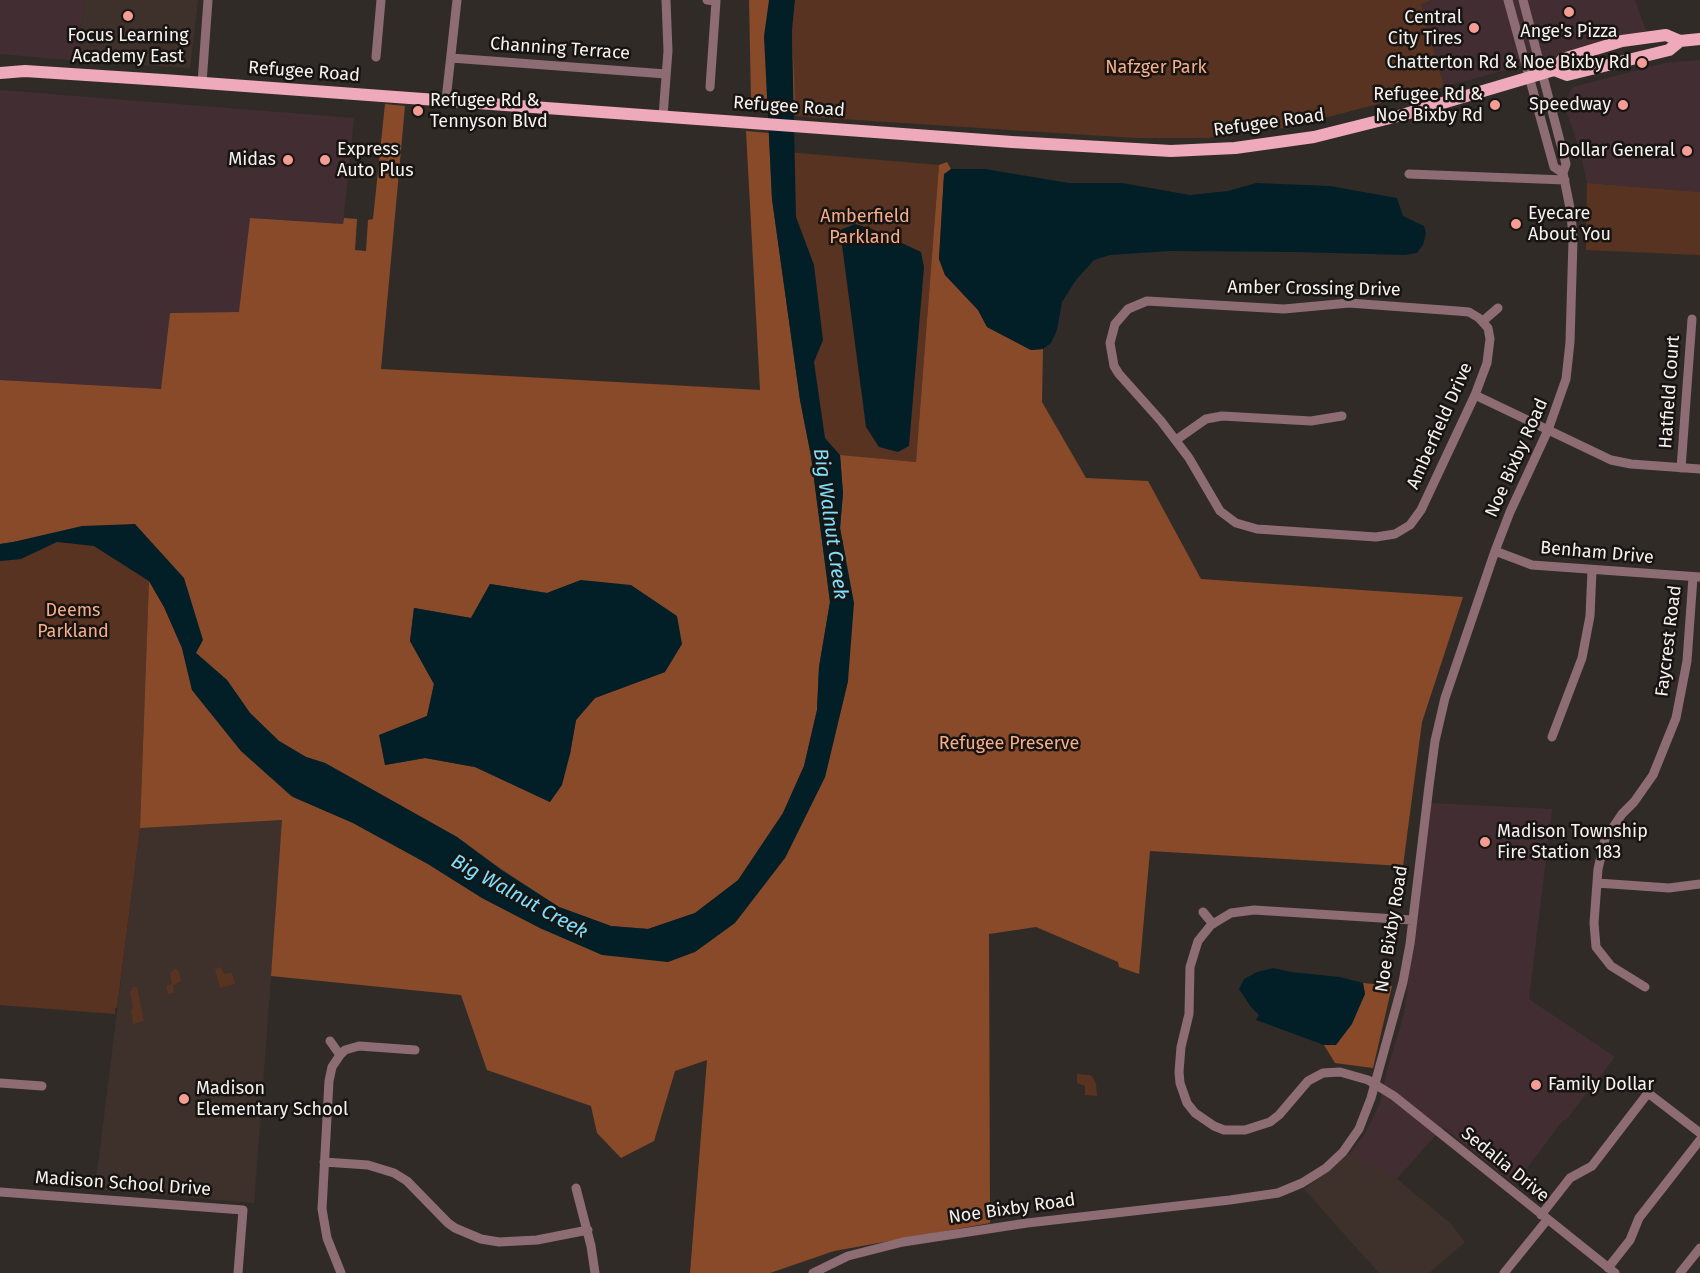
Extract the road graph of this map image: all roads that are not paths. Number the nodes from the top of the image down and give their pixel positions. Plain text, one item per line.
1 (208, 0) edge
2 (381, 0) edge
3 (457, 0) edge
4 (666, 0) edge
5 (707, 0) edge
6 (1508, 0) edge
7 (1523, 0) edge
8 (1700, 39) edge
9 (1680, 41) junction
10 (376, 57) dead end
11 (451, 58) junction
12 (0, 64) edge
13 (25, 71) junction
14 (1548, 72) junction
15 (0, 73) edge
16 (666, 74) junction
17 (1528, 78) junction
18 (202, 83) junction
19 (710, 87) dead end
20 (446, 100) junction
21 (663, 116) junction
22 (1409, 174) dead end
23 (1564, 177) junction
24 (1498, 308) dead end
25 (1692, 319) dead end
26 (1483, 321) junction
27 (1475, 395) junction
28 (1342, 416) dead end
29 (1548, 430) junction
30 (1176, 440) junction
31 (1681, 468) junction
32 (1700, 469) edge
33 (1495, 551) junction
34 (1592, 570) junction
35 (1696, 577) edge
36 (1552, 737) dead end
37 (1597, 883) junction
38 (1700, 884) edge
39 (1203, 912) dead end
40 (1412, 920) junction
41 (1213, 924) junction
42 (1645, 987) dead end
43 (330, 1041) dead end
44 (415, 1050) dead end
45 (340, 1055) junction
46 (0, 1083) edge
47 (1375, 1083) junction
48 (42, 1086) dead end
49 (1700, 1133) edge
50 (1700, 1140) edge
51 (324, 1162) junction
52 (576, 1188) dead end
53 (0, 1192) edge
54 (1544, 1217) junction
55 (588, 1230) junction
56 (1700, 1248) edge
57 (1611, 1270) edge
58 (238, 1273) edge
59 (340, 1273) edge
60 (595, 1273) edge
61 (813, 1273) edge
62 (1504, 1273) edge
63 (1680, 1273) edge

1 - 18 street
2 - 10 street
3 - 11 street
4 - 16 street
5 - 19 street
6 - 17 street, Noe Bixby Road
7 - 14 street, Noe Bixby Road
8 - 9 main road
9 - 14 main road
9 - 14 main road
11 - 16 street, Channing Terrace
11 - 20 street
12 - 13 main road, Refugee Road
13 - 15 main road, Refugee Road
13 - 18 main road, Refugee Road
14 - 17 main road, Refugee Road
14 - 23 street, Noe Bixby Road
16 - 21 street
17 - 21 main road, Refugee Road
17 - 23 street, Noe Bixby Road
18 - 20 main road, Refugee Road
20 - 21 main road, Refugee Road
22 - 23 street
23 - 29 street, Noe Bixby Road
24 - 26 street
25 - 31 street, Hatfield Court
26 - 27 street, Amberfield Drive
26 - 30 street, Amber Crossing Drive
27 - 29 street
27 - 30 street, Amberfield Drive
28 - 30 street
29 - 31 street
29 - 33 street, Noe Bixby Road
31 - 32 street
33 - 34 street, Benham Drive
33 - 40 street, Noe Bixby Road
34 - 35 street, Benham Drive
34 - 36 street
35 - 37 street, Faycrest Road
37 - 38 street
37 - 42 street, Faycrest Road
39 - 41 street
40 - 41 street
40 - 47 street, Noe Bixby Road
41 - 47 street, Sedalia Drive
43 - 45 street
44 - 45 street
45 - 51 street
46 - 48 street
47 - 54 street, Sedalia Drive
47 - 61 street, Noe Bixby Road
49 - 54 street
50 - 57 street
51 - 55 street
51 - 59 street
52 - 55 street
53 - 58 street, Madison School Drive
54 - 57 street, Sedalia Drive
54 - 62 street
55 - 60 street
56 - 63 street

